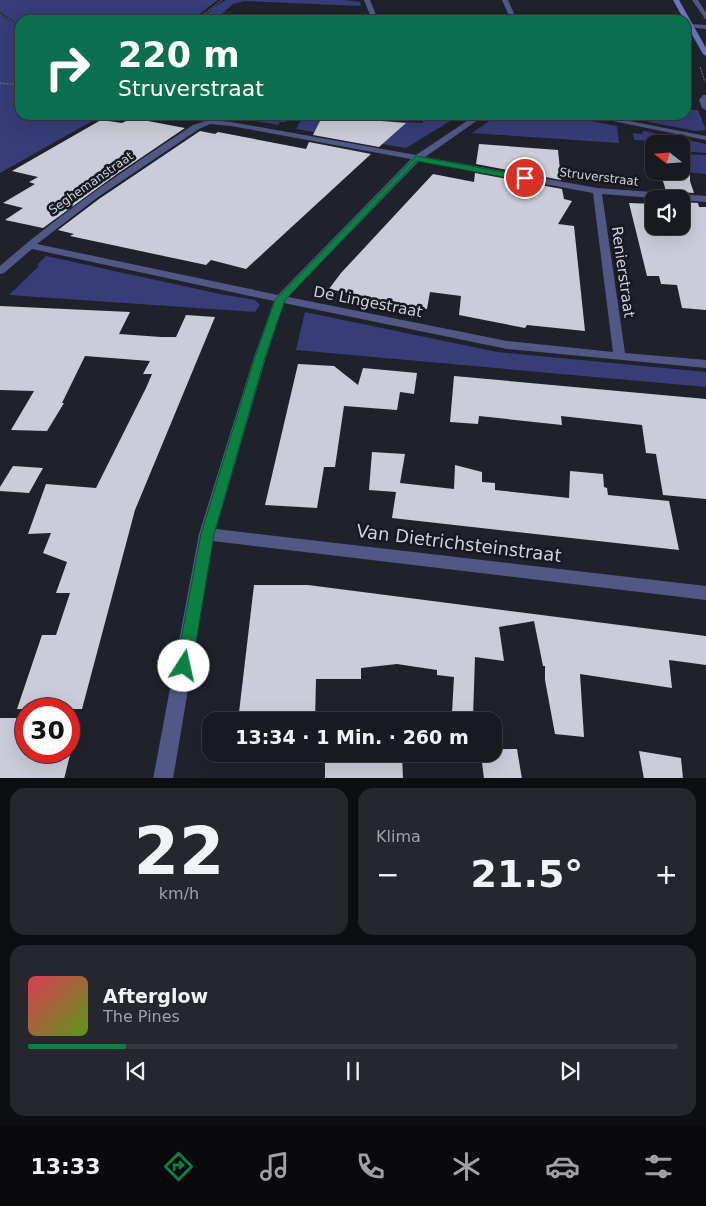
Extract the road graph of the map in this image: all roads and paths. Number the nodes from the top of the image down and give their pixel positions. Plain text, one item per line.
1 (222, 0) edge
2 (367, 0) edge
3 (505, 0) edge
4 (676, 0) edge
5 (695, 0) edge
6 (0, 14) edge
7 (202, 15) edge
8 (373, 15) edge
9 (512, 15) edge
10 (685, 15) edge
11 (706, 18) edge
12 (15, 24) edge
13 (691, 26) joint
14 (706, 27) edge
15 (706, 54) edge
16 (0, 83) edge
17 (15, 84) edge
18 (706, 97) edge
19 (706, 108) edge
20 (473, 120) edge
21 (613, 120) edge
22 (198, 122) joint
23 (706, 138) edge
24 (416, 158) junction
25 (597, 192) junction
26 (706, 199) edge
27 (28, 245) junction
28 (0, 271) edge
29 (280, 300) junction
30 (620, 356) junction
31 (706, 364) edge
32 (207, 534) junction
33 (706, 592) edge
34 (163, 778) edge

1 - 7 path
2 - 8 street
3 - 9 street
4 - 10 street
5 - 11 street
6 - 12 path
13 - 14 street
13 - 15 street
16 - 17 path
18 - 19 street
20 - 24 street
21 - 23 street
22 - 24 street, Struverstraat
22 - 27 street, Seghemanstraat
24 - 25 street, Struverstraat
24 - 29 street
25 - 26 street, Struverstraat
25 - 30 street, Renierstraat
27 - 28 street, Seghemanstraat
27 - 29 street, De Lingestraat
29 - 30 street, De Lingestraat
29 - 32 street
30 - 31 street, De Lingestraat
32 - 33 street, Van Dietrichsteinstraat
32 - 34 street

